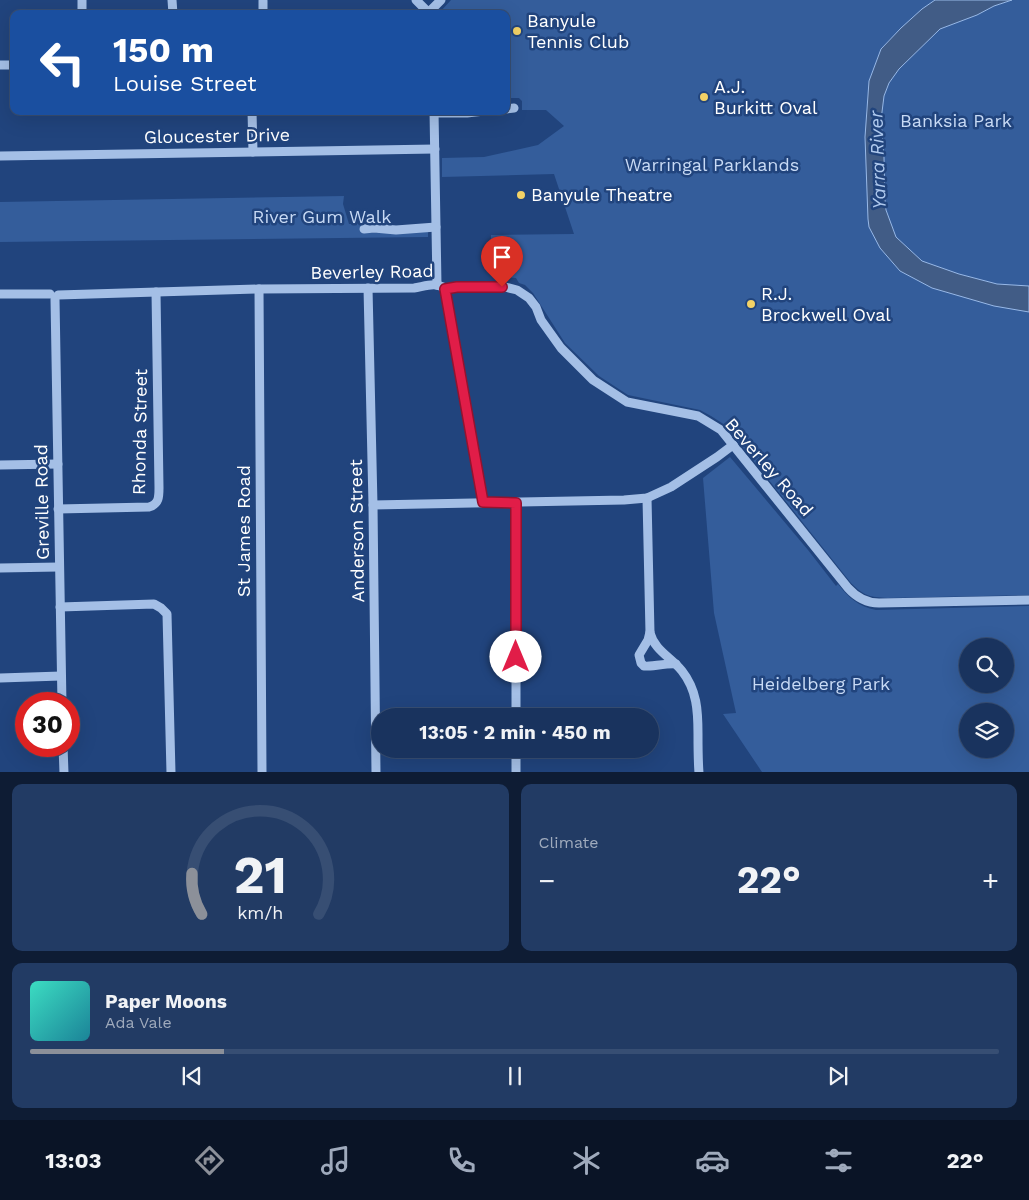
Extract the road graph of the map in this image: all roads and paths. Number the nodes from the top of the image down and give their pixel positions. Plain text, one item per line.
1 (416, 0) edge
2 (441, 0) edge
3 (426, 10) edge
4 (432, 10) edge
5 (252, 115) edge
6 (434, 115) edge
7 (435, 149) junction
8 (253, 152) junction
9 (0, 156) edge
10 (436, 226) junction
11 (364, 230) dead end
12 (441, 287) junction
13 (368, 288) junction
14 (258, 289) junction
15 (156, 292) junction
16 (0, 294) edge
17 (54, 296) junction
18 (733, 445) junction
19 (58, 464) junction
20 (0, 465) edge
21 (648, 498) junction
22 (483, 502) junction
23 (516, 503) junction
24 (373, 505) junction
25 (58, 509) junction
26 (59, 567) junction
27 (0, 568) edge
28 (1029, 600) edge
29 (60, 607) junction
30 (650, 631) junction
31 (676, 664) junction
32 (61, 676) junction
33 (0, 678) edge
34 (62, 692) edge
35 (516, 708) edge
36 (63, 757) edge
37 (516, 758) edge
38 (64, 772) edge
39 (171, 772) edge
40 (262, 772) edge
41 (376, 772) edge
42 (516, 772) edge
43 (699, 772) edge

1 - 3 street
2 - 4 street
5 - 8 street
6 - 7 street
7 - 8 street, Gloucester Drive
7 - 10 street
8 - 9 street, Gloucester Drive
10 - 11 street
10 - 12 street
12 - 13 street, Beverley Road
12 - 18 street, Beverley Road
12 - 22 street
13 - 14 street, Beverley Road
13 - 24 street, Anderson Street
14 - 15 street, Beverley Road
14 - 40 street, St James Road
15 - 17 street, Beverley Road
15 - 25 street, Rhonda Street
16 - 17 street, Beverley Road
17 - 19 street, Greville Road
18 - 21 street
18 - 28 street, Beverley Road
19 - 20 street
19 - 25 street, Greville Road
21 - 23 street
21 - 30 street
22 - 23 street
22 - 24 street
23 - 35 street
24 - 41 street, Anderson Street
25 - 26 street, Greville Road
26 - 27 street
26 - 29 street, Greville Road
29 - 32 street, Greville Road
29 - 39 street
30 - 31 street
30 - 31 street
31 - 43 street
32 - 33 street
32 - 34 street, Greville Road
36 - 38 street
37 - 42 street

